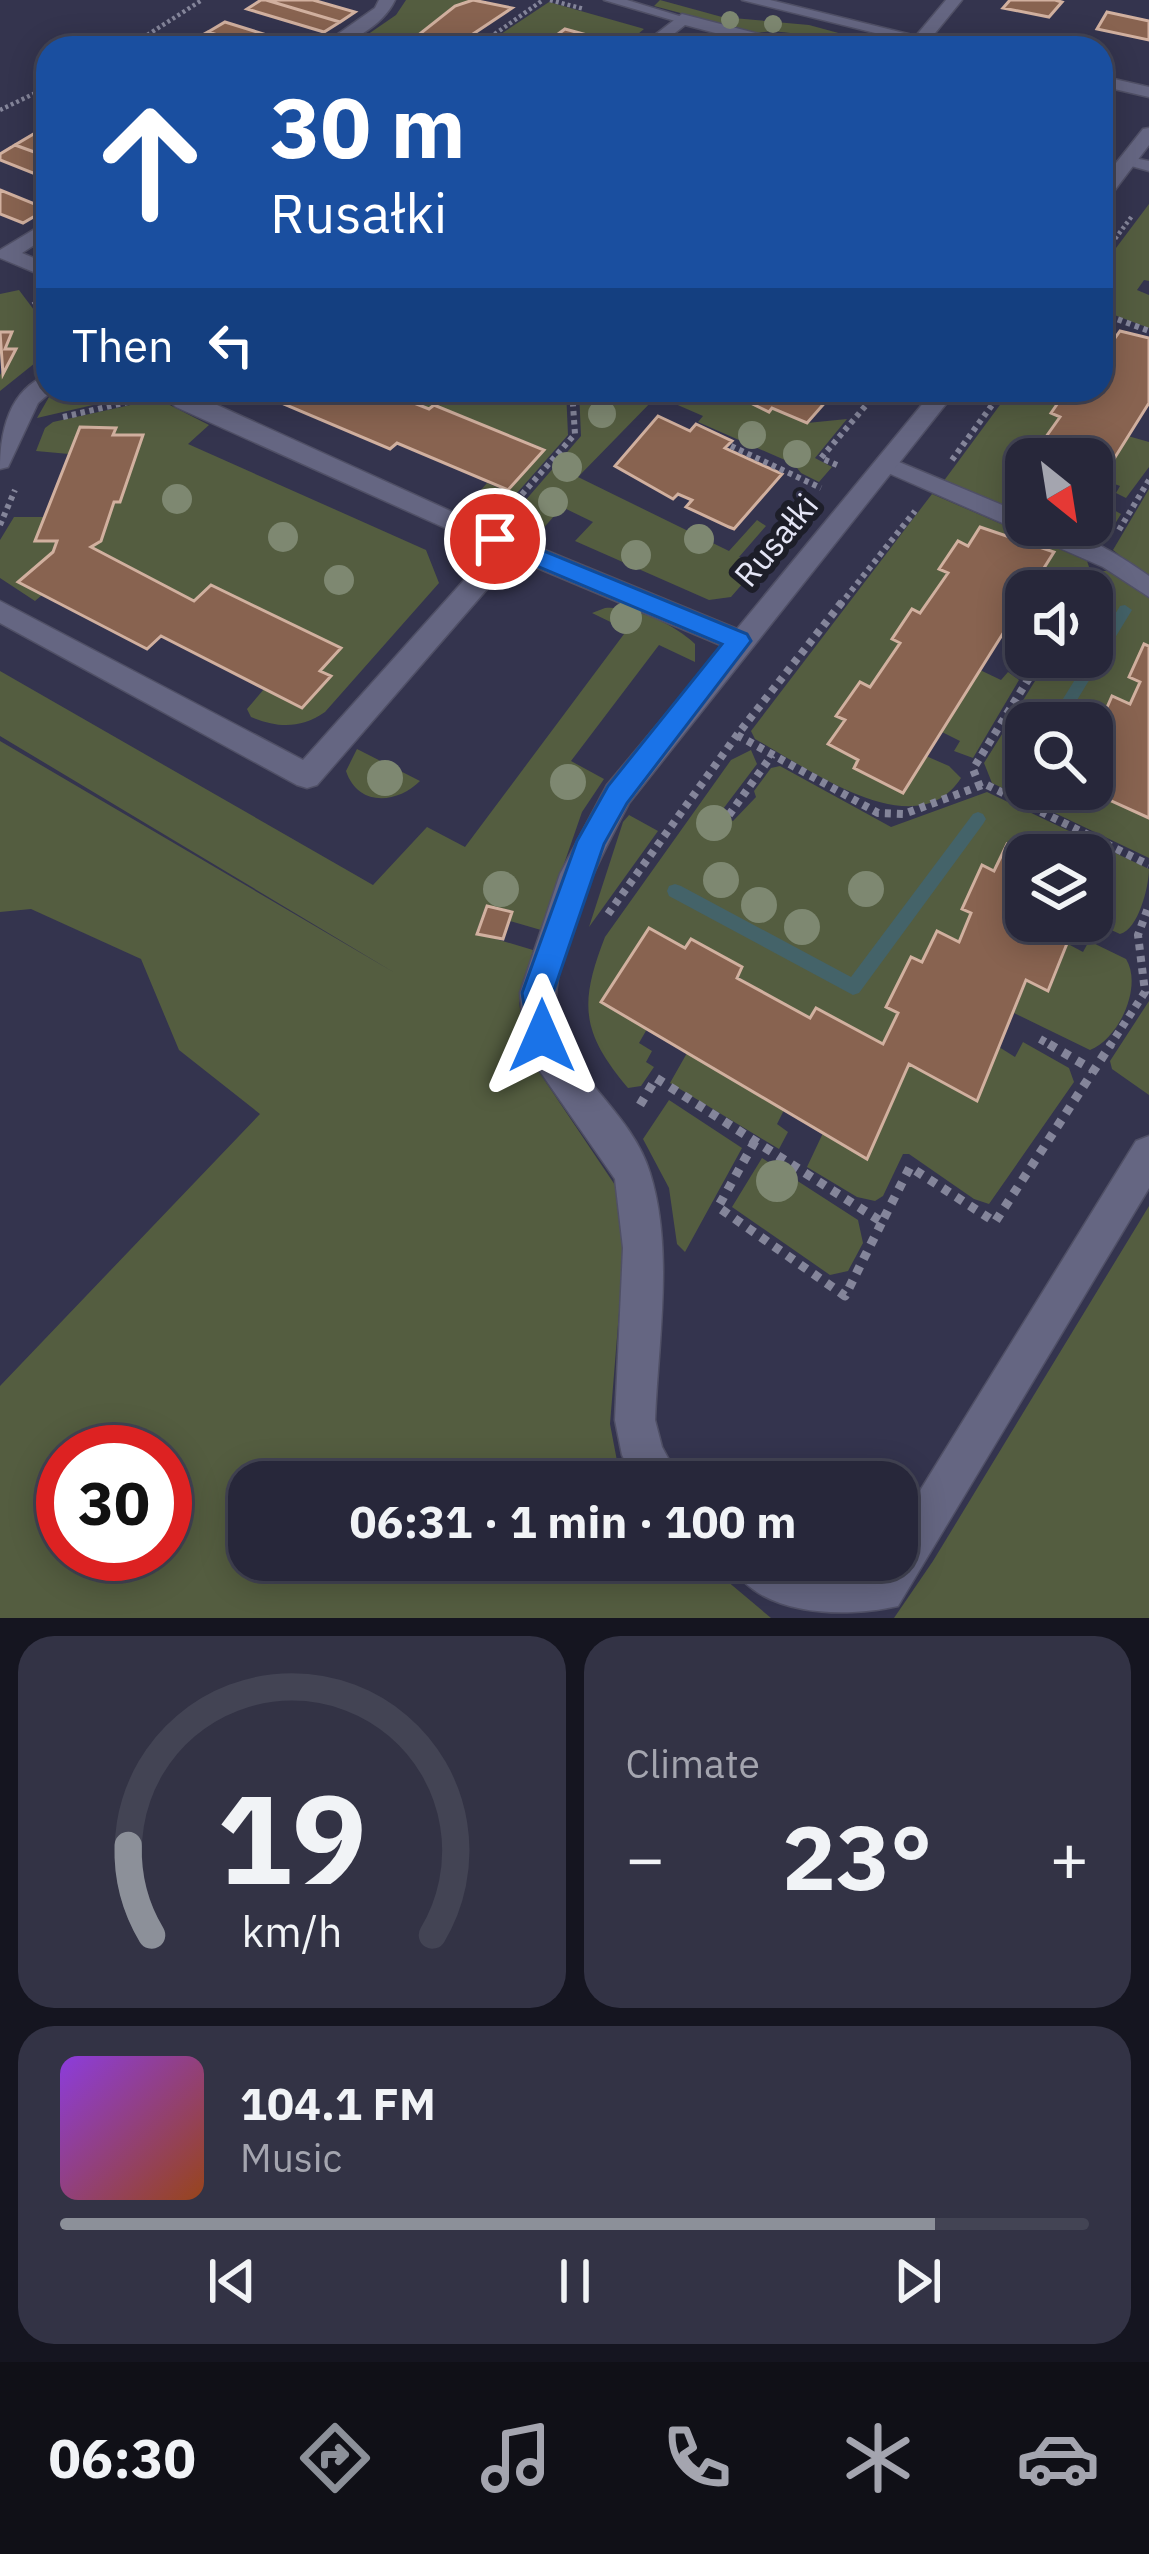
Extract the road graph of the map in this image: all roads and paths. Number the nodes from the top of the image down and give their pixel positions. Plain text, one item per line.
1 (202, 0) edge
2 (387, 0) edge
3 (543, 0) edge
4 (610, 0) edge
5 (750, 0) edge
6 (947, 1) edge
7 (682, 19) junction
8 (146, 36) edge
9 (344, 36) edge
10 (492, 36) edge
11 (661, 36) edge
12 (746, 36) edge
13 (896, 36) edge
14 (928, 36) edge
15 (1113, 84) edge
16 (36, 92) edge
17 (1149, 92) edge
18 (0, 110) edge
19 (1149, 134) edge
20 (1139, 163) edge
21 (1113, 186) edge
22 (1137, 210) dead end
23 (36, 235) edge
24 (1113, 242) edge
25 (3, 256) edge
26 (36, 268) edge
27 (24, 286) dead end
28 (36, 303) edge
29 (1113, 318) edge
30 (1149, 331) edge
31 (36, 386) edge
32 (125, 402) edge
33 (184, 402) edge
34 (573, 402) edge
35 (936, 402) edge
36 (994, 402) edge
37 (43, 422) dead end
38 (731, 446) dead end
39 (0, 461) edge
40 (887, 464) junction
41 (19, 480) dead end
42 (934, 484) junction
43 (828, 492) dead end
44 (1005, 515) edge
45 (0, 525) edge
46 (506, 532) junction
47 (1076, 546) edge
48 (1149, 588) edge
49 (0, 611) edge
50 (739, 641) junction
51 (1029, 678) edge
52 (736, 735) junction
53 (772, 755) junction
54 (980, 787) junction
55 (729, 815) dead end
56 (1149, 865) edge
57 (1149, 904) edge
58 (606, 916) dead end
59 (1040, 1039) dead end
60 (1093, 1070) junction
61 (624, 1096) dead end
62 (754, 1141) junction
63 (1149, 1154) edge
64 (882, 1222) junction
65 (647, 1461) edge
66 (918, 1534) edge
67 (778, 1581) edge
68 (889, 1581) edge

1 - 8 path
2 - 9 street
3 - 10 path
4 - 7 lane
5 - 13 street
6 - 14 street
7 - 11 street
7 - 12 street
15 - 17 street
16 - 18 path
19 - 20 street
20 - 21 street
22 - 24 path
23 - 25 street
25 - 26 street
27 - 28 path
29 - 30 path
31 - 39 street
32 - 37 path
33 - 46 street
34 - 46 path
35 - 40 street, Rusałki
36 - 42 path
38 - 43 path
40 - 42 lane
40 - 50 street, Rusałki
41 - 45 path
42 - 44 lane
42 - 52 path
46 - 49 street
46 - 50 street
47 - 48 lane
50 - 65 street, Rusałki
51 - 54 path
52 - 53 path
52 - 58 path
53 - 54 path
53 - 55 path
54 - 56 path
57 - 60 path
59 - 60 path
60 - 64 path
61 - 62 path
62 - 64 path
62 - 64 path
63 - 66 street
67 - 68 street

